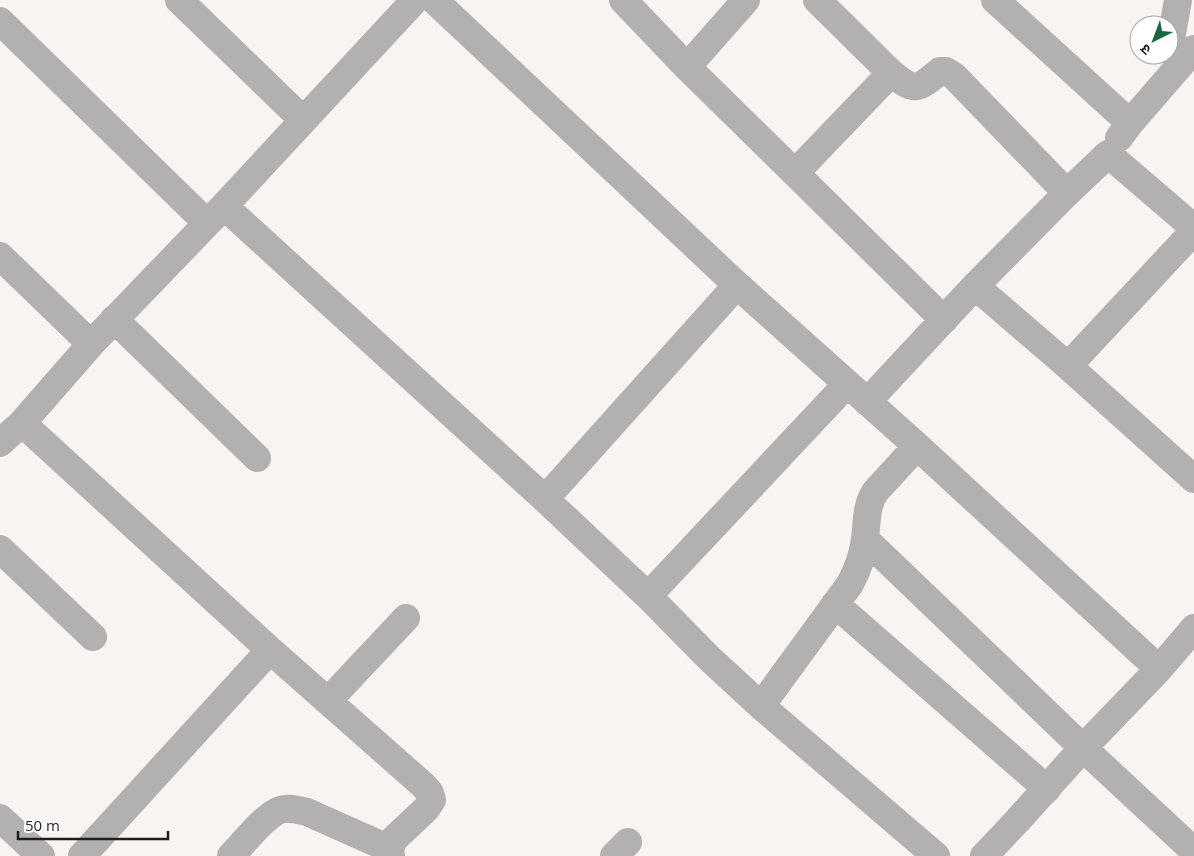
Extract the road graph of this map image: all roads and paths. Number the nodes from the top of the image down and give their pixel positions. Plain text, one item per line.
1 (179, 0) edge
2 (415, 0) edge
3 (434, 0) edge
4 (623, 0) edge
5 (746, 0) edge
6 (817, 0) edge
7 (995, 0) edge
8 (1178, 0) edge
9 (1175, 15) edge
10 (0, 21) edge
11 (1194, 49) edge
12 (1166, 65) edge
13 (687, 67) junction
14 (891, 73) junction
15 (1163, 85) junction
16 (303, 120) junction
17 (1130, 123) junction
18 (1108, 154) junction
19 (794, 173) junction
20 (1067, 193) junction
21 (215, 214) junction
22 (1194, 229) edge
23 (0, 256) edge
24 (737, 285) junction
25 (975, 286) junction
26 (114, 319) junction
27 (944, 320) junction
28 (91, 344) junction
29 (1068, 366) junction
30 (847, 384) junction
31 (867, 402) junction
32 (22, 423) junction
33 (0, 443) edge
34 (917, 446) junction
35 (257, 458) dead end
36 (1194, 479) edge
37 (546, 499) junction
38 (865, 539) junction
39 (0, 549) edge
40 (648, 596) junction
41 (835, 604) junction
42 (406, 618) dead end
43 (1194, 628) edge
44 (93, 636) dead end
45 (270, 650) junction
46 (1159, 669) junction
47 (328, 701) junction
48 (761, 706) junction
49 (1084, 748) junction
50 (1046, 789) junction
51 (0, 818) edge
52 (1193, 847) edge
53 (377, 851) edge
54 (997, 851) edge
55 (41, 856) edge
56 (82, 856) edge
57 (231, 856) edge
58 (936, 856) edge

1 - 16 street
2 - 16 street
3 - 24 street
4 - 13 street
5 - 13 street
6 - 14 street
7 - 17 street
8 - 9 street
10 - 21 street
11 - 15 street
12 - 15 street
13 - 19 street
14 - 19 street
14 - 20 street
15 - 17 street
16 - 21 street
17 - 18 street
18 - 20 street
18 - 22 street
19 - 27 street
20 - 25 street
21 - 26 street
21 - 37 street
22 - 29 street
23 - 28 street
24 - 30 street
24 - 37 street
25 - 27 street
25 - 29 street
26 - 28 street
26 - 35 street
27 - 31 street
28 - 32 street
29 - 36 street
30 - 31 street
30 - 40 street
31 - 34 street
32 - 33 street
32 - 45 street
34 - 38 street
34 - 46 street
37 - 40 street
38 - 41 street
38 - 49 street
39 - 44 street
40 - 48 street
41 - 48 street
41 - 50 street
42 - 47 street
43 - 46 street
45 - 47 street
45 - 56 street
46 - 49 street
47 - 53 street
48 - 58 street
49 - 50 street
49 - 52 street
50 - 54 street
51 - 55 street
53 - 57 street

